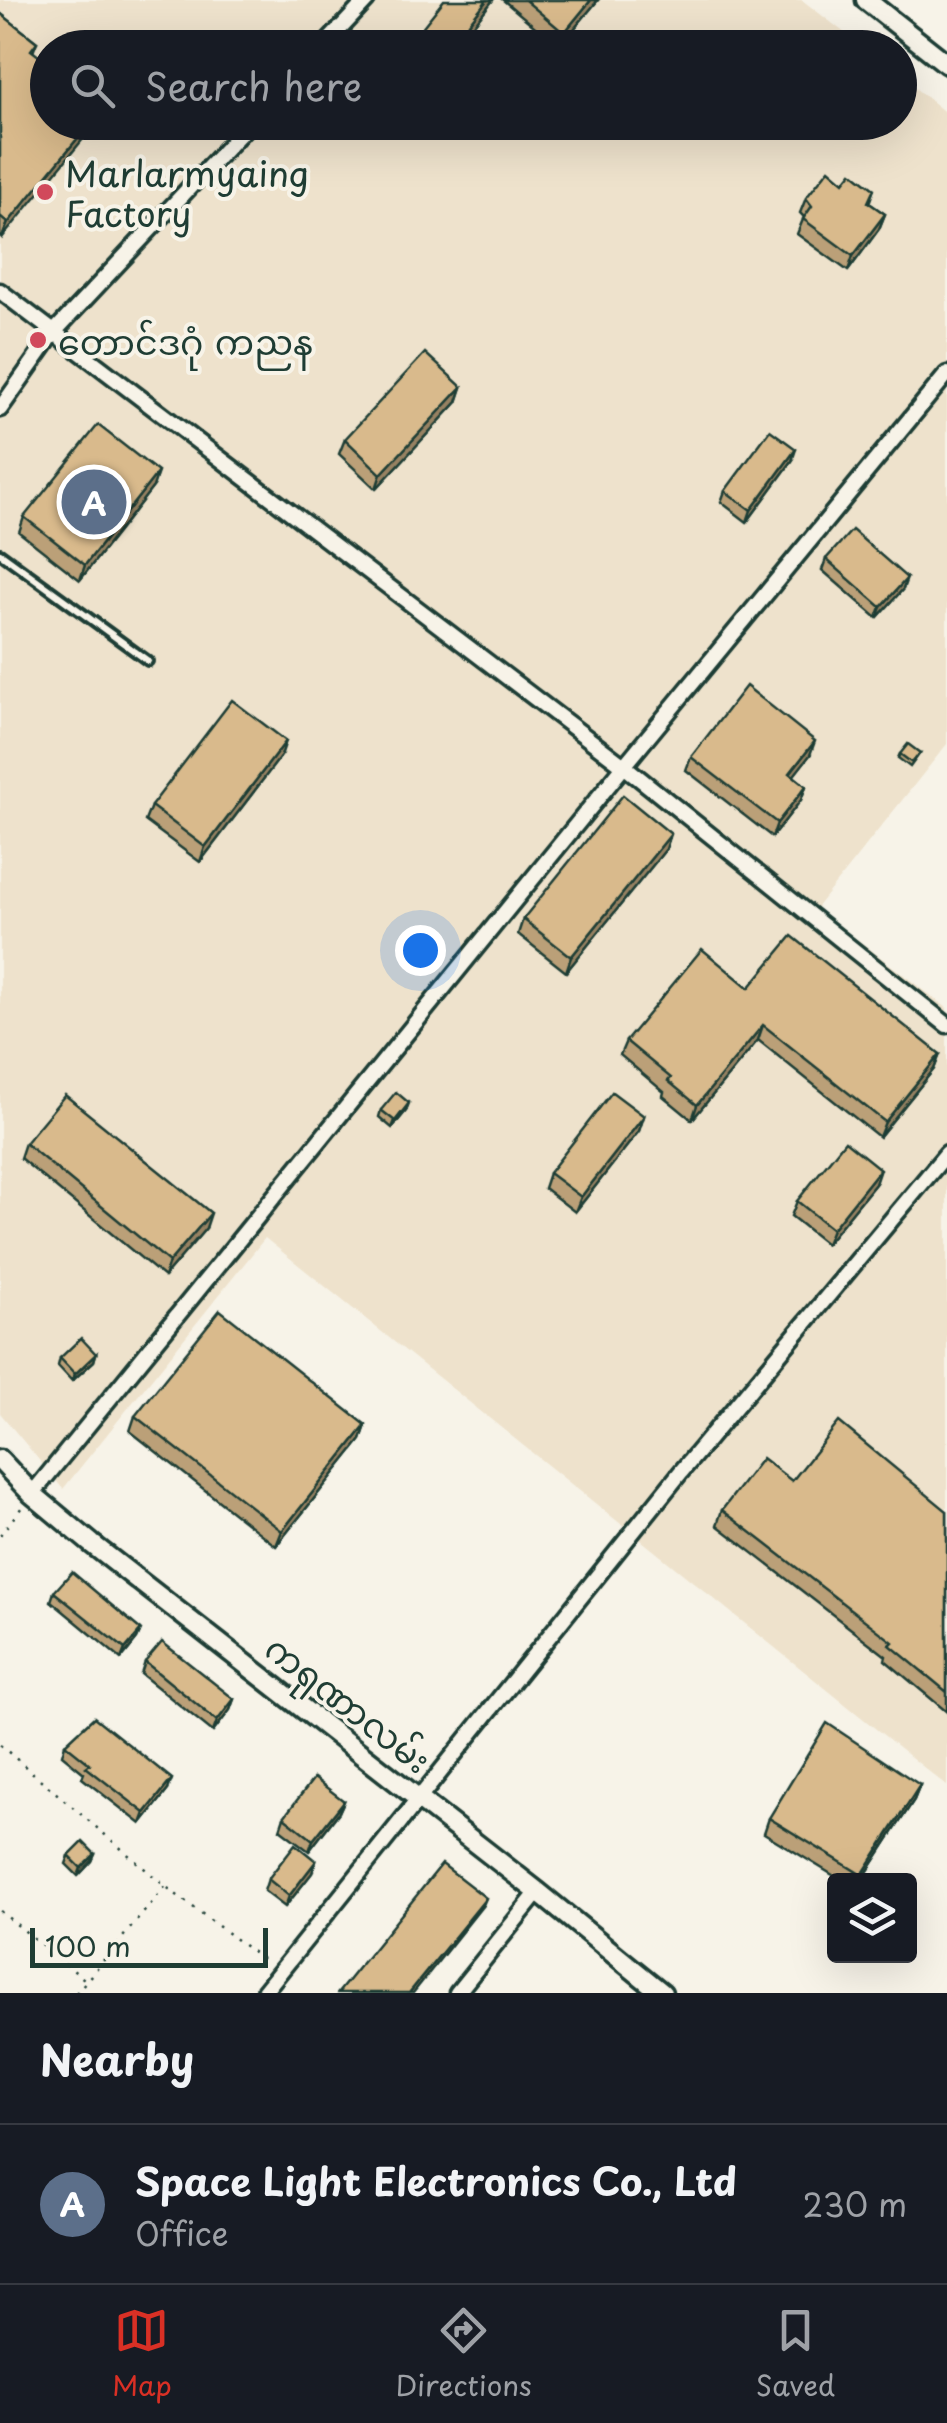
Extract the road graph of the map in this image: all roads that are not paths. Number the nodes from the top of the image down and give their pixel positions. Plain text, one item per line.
1 (367, 0) edge
2 (866, 0) edge
3 (339, 30) edge
4 (904, 30) edge
5 (917, 40) edge
6 (947, 64) edge
7 (234, 140) edge
8 (0, 291) edge
9 (55, 331) junction
10 (947, 374) edge
11 (0, 408) edge
12 (0, 553) edge
13 (148, 661) dead end
14 (624, 766) junction
15 (947, 1026) edge
16 (947, 1153) edge
17 (0, 1460) edge
18 (32, 1494) junction
19 (419, 1798) junction
20 (538, 1892) junction
21 (263, 1993) edge
22 (456, 1993) edge
23 (662, 1993) edge

1 - 3 street
2 - 4 street
5 - 6 street
7 - 9 street
8 - 9 street
9 - 11 street
9 - 14 street
10 - 14 street
12 - 13 lane
14 - 15 street
14 - 18 street
16 - 19 street
17 - 18 street, ကရုဏာလမ်း
18 - 19 street, ကရုဏာလမ်း
19 - 20 street, ကရုဏာလမ်း
19 - 21 street
20 - 22 street
20 - 23 street, ကရုဏာလမ်း

